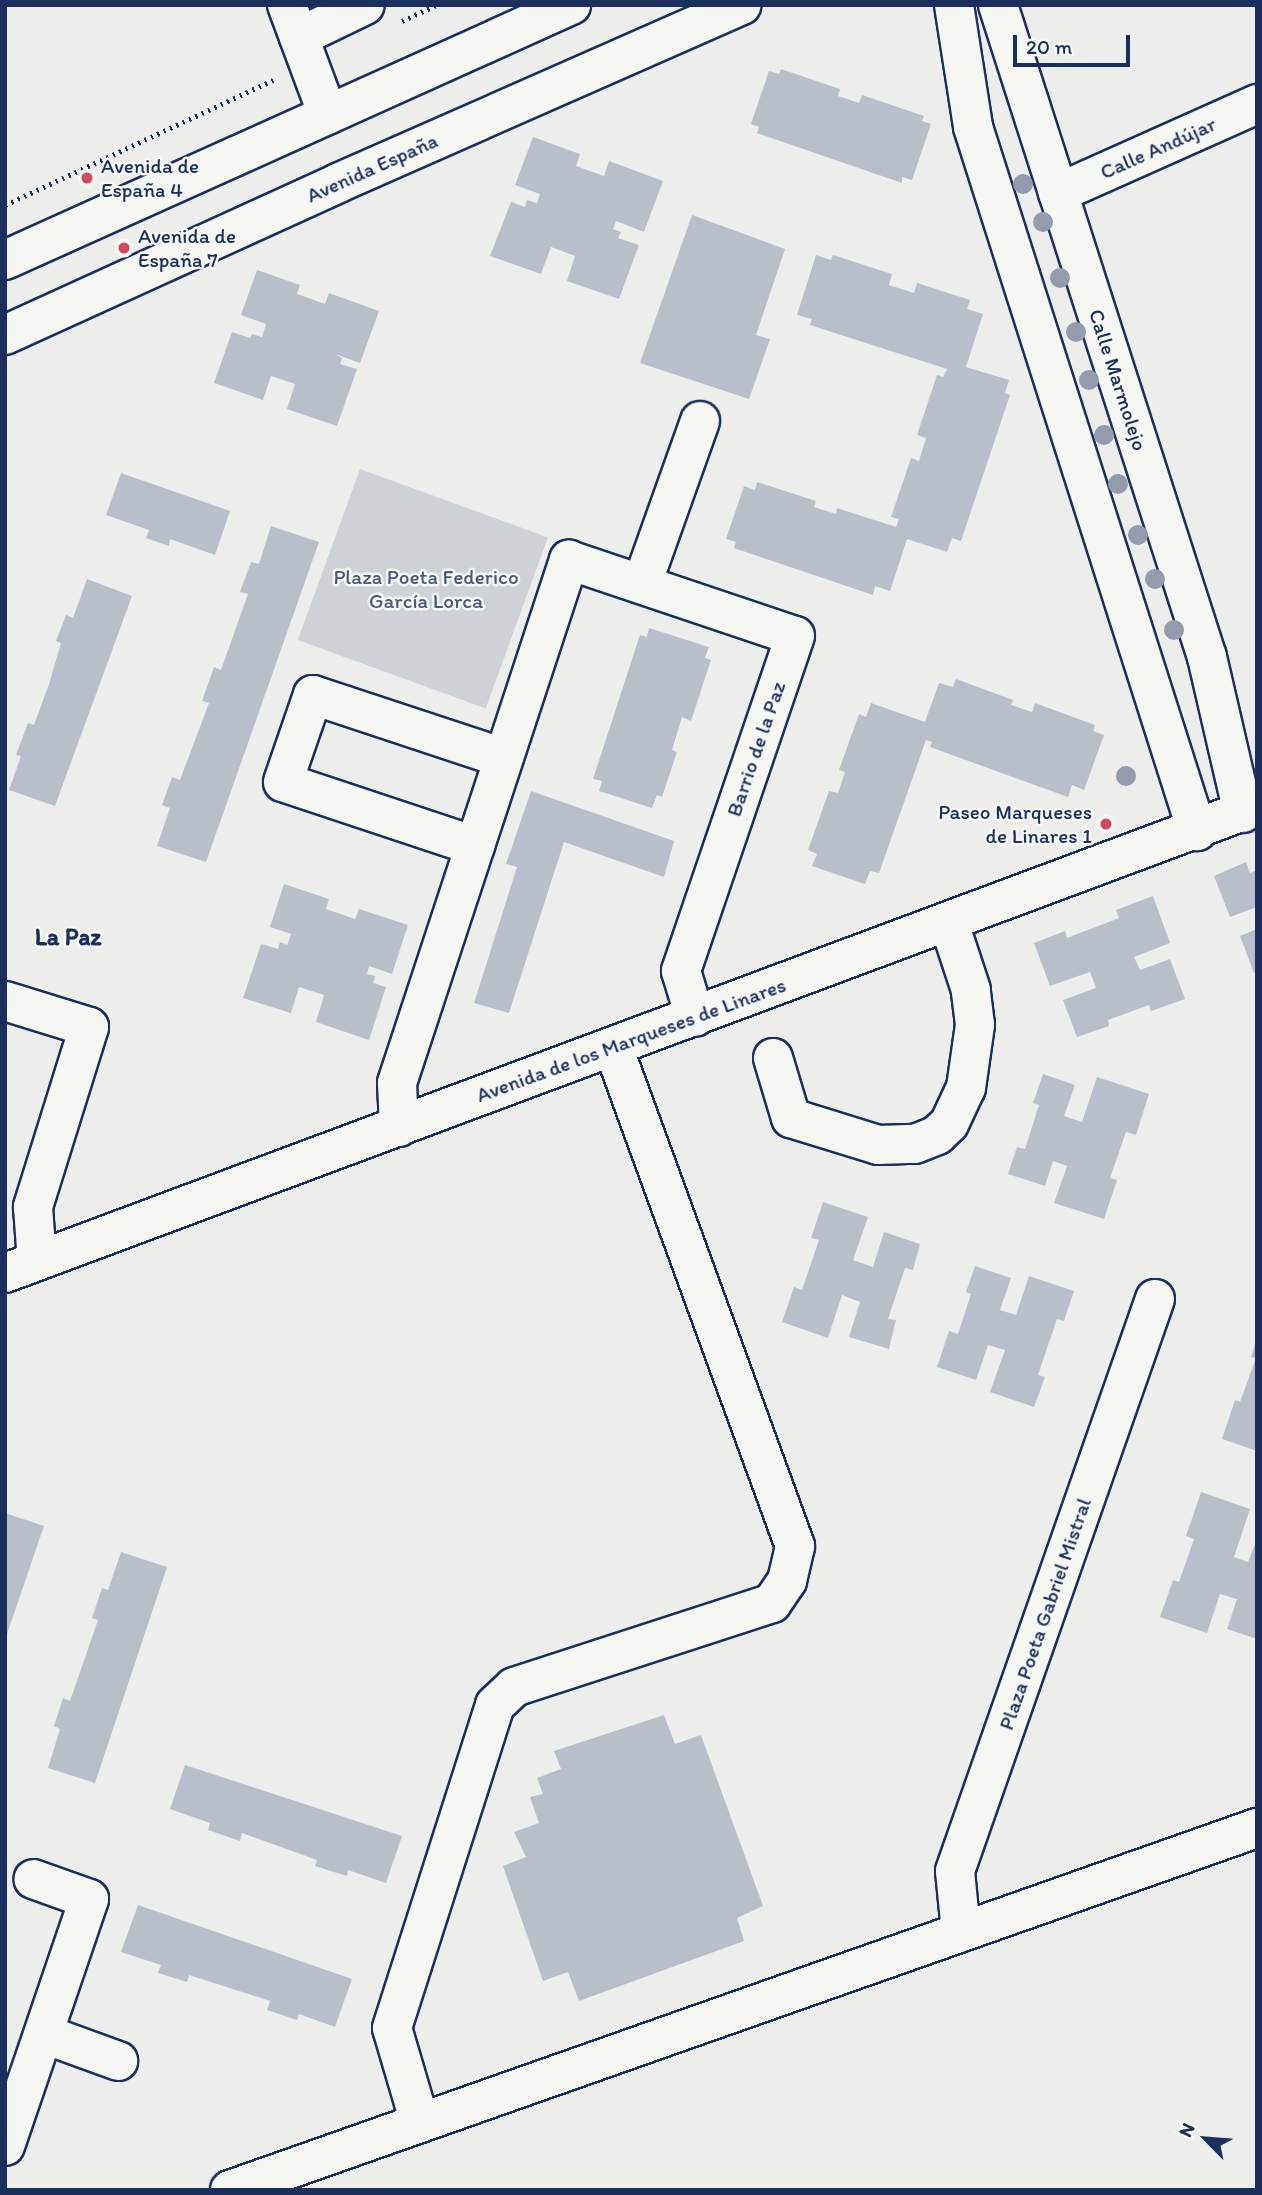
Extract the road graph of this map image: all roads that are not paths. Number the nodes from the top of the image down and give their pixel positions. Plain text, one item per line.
1 (365, 5) edge
2 (741, 5) edge
3 (954, 5) edge
4 (998, 5) edge
5 (568, 6) edge
6 (293, 21) edge
7 (1025, 89) junction
8 (1257, 104) edge
9 (328, 114) junction
10 (972, 117) junction
11 (1059, 193) junction
12 (5, 260) edge
13 (5, 335) edge
14 (700, 421) dead end
15 (642, 584) junction
16 (1210, 672) junction
17 (1150, 684) junction
18 (504, 758) junction
19 (1250, 810) edge
20 (1196, 831) junction
21 (475, 846) junction
22 (949, 923) junction
23 (5, 1001) edge
24 (695, 1017) junction
25 (613, 1048) junction
26 (773, 1058) dead end
27 (399, 1127) junction
28 (21, 1267) edge
29 (1154, 1299) dead end
30 (1257, 1828) edge
31 (33, 1878) dead end
32 (961, 1932) junction
33 (44, 2034) junction
34 (118, 2061) dead end
35 (420, 2123) junction
36 (5, 2147) edge
37 (230, 2190) edge

1 - 6 street
2 - 13 street, Avenida España
3 - 10 street
4 - 7 street, Calle Marmolejo
5 - 9 street
6 - 9 street
7 - 10 street
7 - 11 street, Calle Marmolejo
8 - 11 street, Calle Andújar
9 - 12 street
10 - 17 street
11 - 16 street, Calle Marmolejo
14 - 15 street
15 - 18 street, Barrio de la Paz
15 - 24 street, Barrio de la Paz
16 - 17 street
16 - 19 street, Calle Marmolejo
17 - 20 street
18 - 21 street, Barrio de la Paz
18 - 21 street
19 - 20 street, Avenida de los Marqueses de Linares
20 - 22 street, Avenida de los Marqueses de Linares
21 - 27 street, Barrio de la Paz
22 - 24 street, Avenida de los Marqueses de Linares
22 - 26 street
23 - 28 street
24 - 25 street, Avenida de los Marqueses de Linares
25 - 27 street, Avenida de los Marqueses de Linares
25 - 35 street
27 - 28 street, Avenida de los Marqueses de Linares
29 - 32 street, Plaza Poeta Gabriel Mistral
30 - 32 street
31 - 33 street
32 - 35 street
33 - 34 street
33 - 36 street
35 - 37 street

